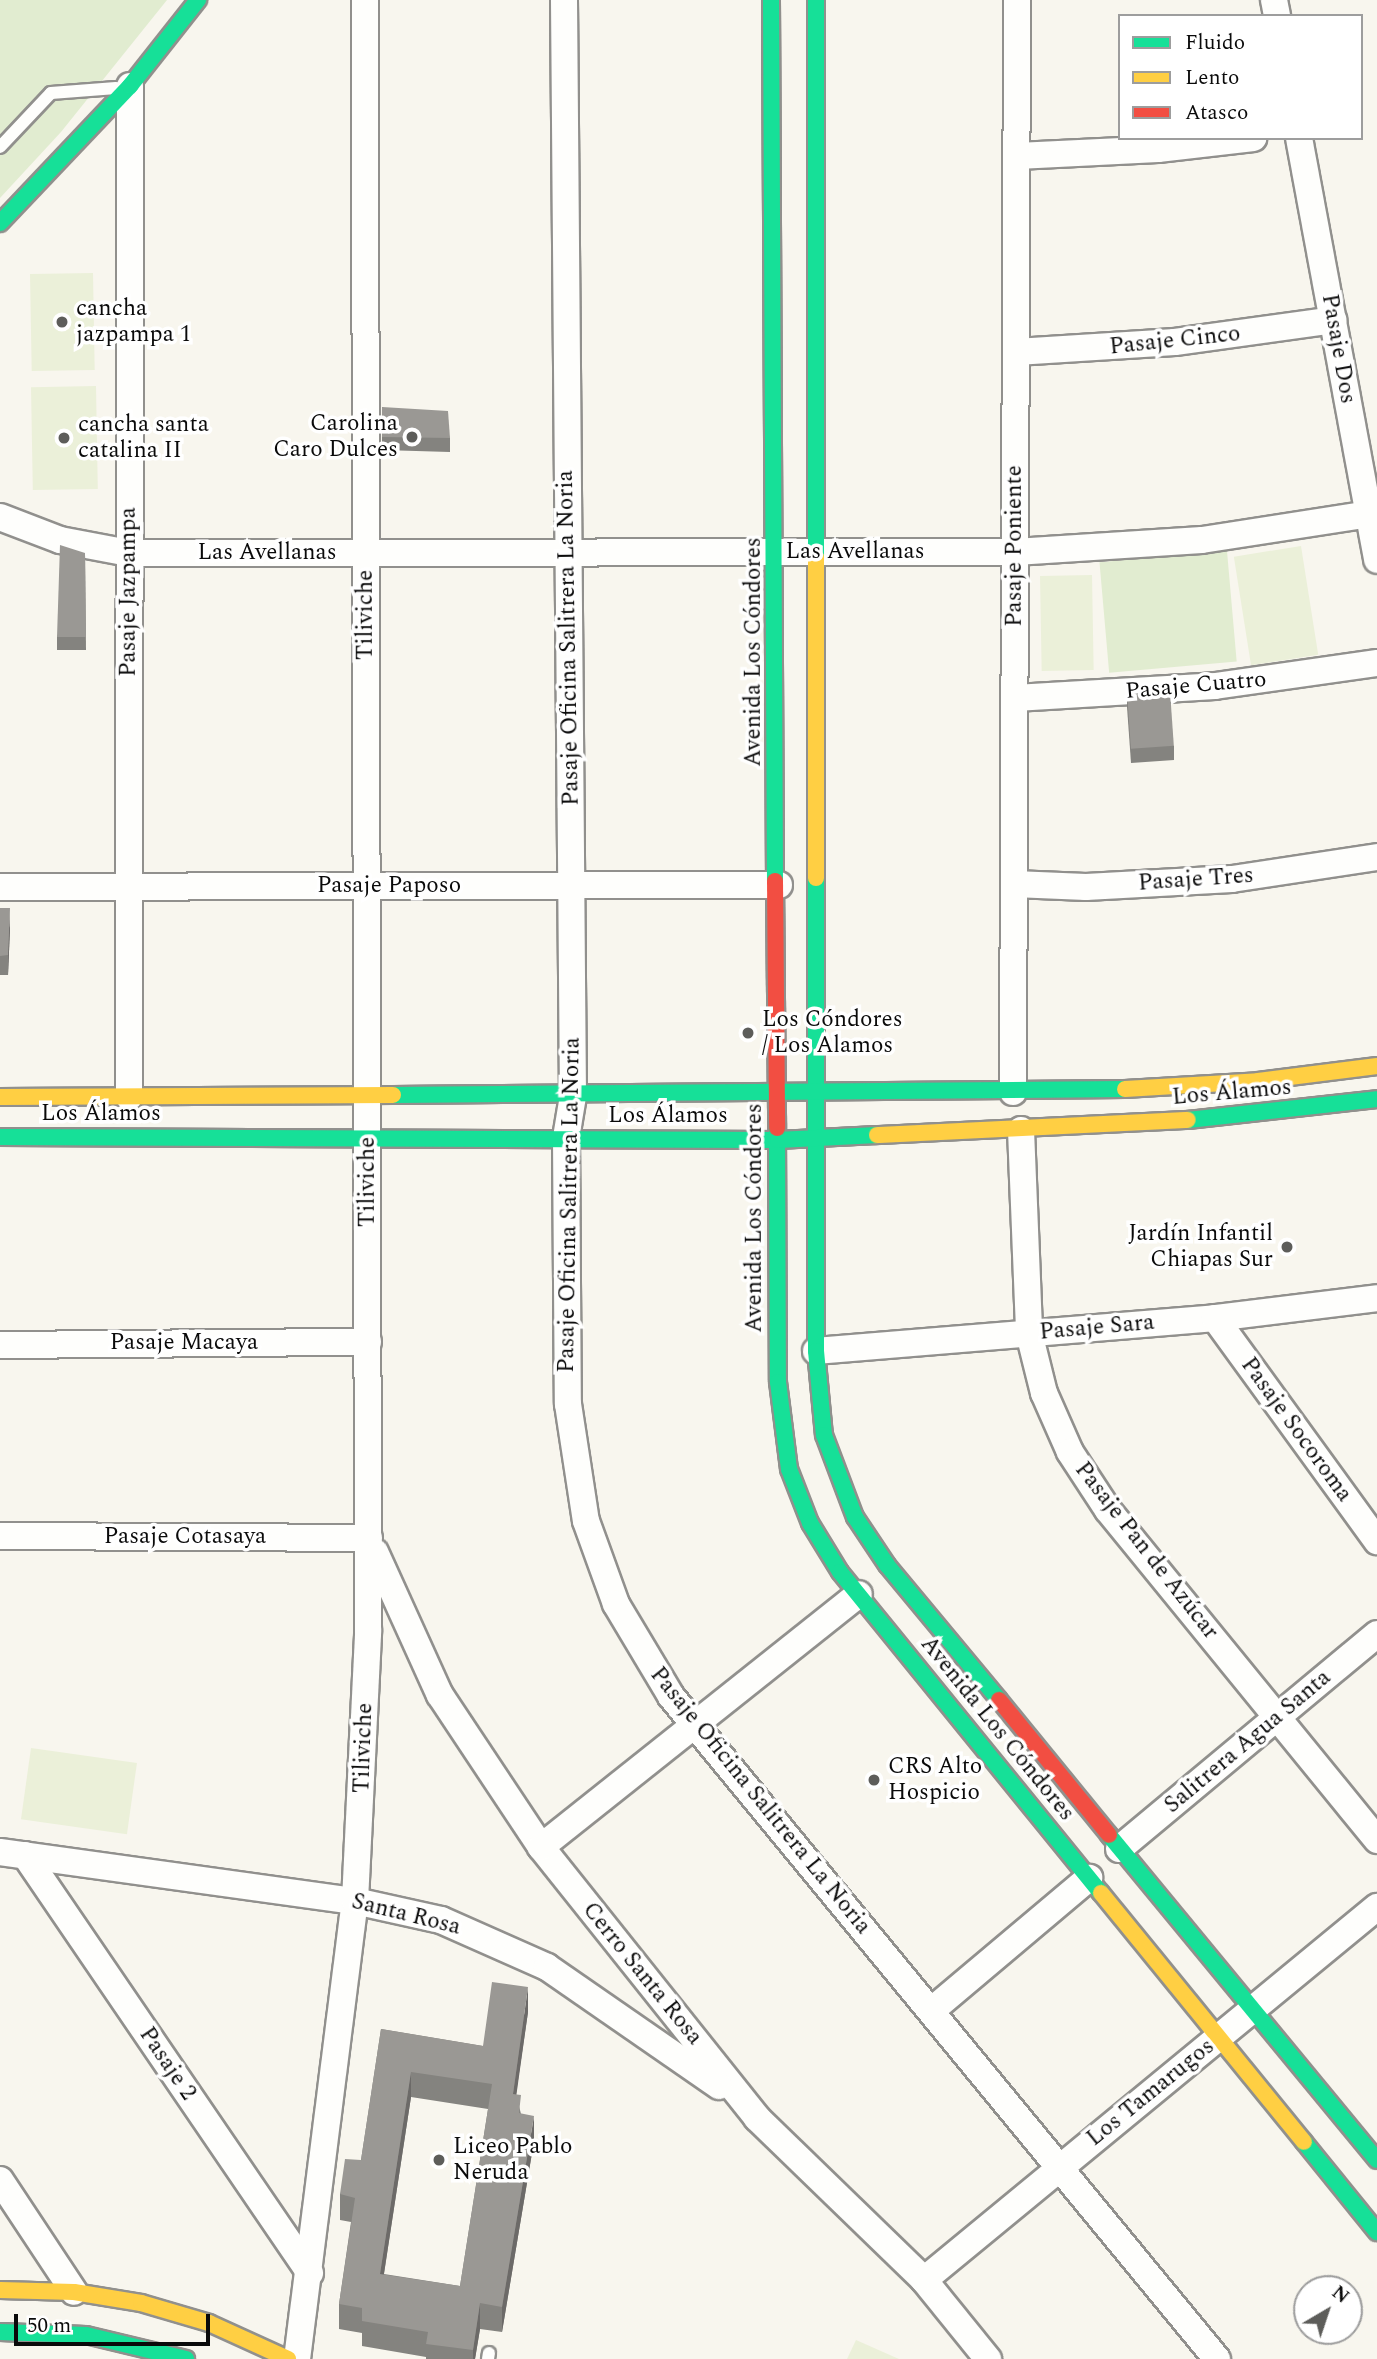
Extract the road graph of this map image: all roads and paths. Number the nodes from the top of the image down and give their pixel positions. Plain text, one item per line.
1 (198, 0) edge
2 (365, 0) edge
3 (564, 0) edge
4 (771, 0) edge
5 (816, 0) edge
6 (1017, 0) edge
7 (130, 86) junction
8 (1236, 140) edge
9 (1299, 140) edge
10 (0, 147) edge
11 (1017, 156) junction
12 (0, 223) edge
13 (1333, 320) junction
14 (1016, 352) junction
15 (1373, 514) edge
16 (0, 517) edge
17 (366, 552) junction
18 (569, 552) junction
19 (776, 552) junction
20 (816, 552) junction
21 (1015, 552) junction
22 (129, 553) junction
23 (1377, 560) edge
24 (1377, 663) edge
25 (1015, 698) junction
26 (1377, 857) edge
27 (1014, 884) junction
28 (779, 885) junction
29 (129, 886) junction
30 (368, 886) junction
31 (572, 886) junction
32 (0, 887) edge
33 (1377, 1066) edge
34 (1013, 1092) junction
35 (816, 1095) junction
36 (368, 1096) junction
37 (573, 1096) junction
38 (778, 1096) junction
39 (0, 1097) edge
40 (129, 1097) junction
41 (1377, 1099) edge
42 (1021, 1130) junction
43 (0, 1137) edge
44 (368, 1138) junction
45 (566, 1138) junction
46 (817, 1138) junction
47 (778, 1140) junction
48 (1377, 1298) edge
49 (1215, 1318) junction
50 (1029, 1334) junction
51 (368, 1342) junction
52 (0, 1345) edge
53 (816, 1351) junction
54 (0, 1536) edge
55 (369, 1538) junction
56 (1377, 1541) edge
57 (859, 1594) junction
58 (1377, 1634) edge
59 (1277, 1717) junction
60 (693, 1726) junction
61 (1377, 1840) edge
62 (541, 1847) junction
63 (1119, 1849) junction
64 (13, 1854) edge
65 (1089, 1878) junction
66 (355, 1901) junction
67 (1377, 1907) edge
68 (1252, 2010) junction
69 (931, 2011) junction
70 (1219, 2037) junction
71 (757, 2118) junction
72 (1377, 2160) edge
73 (1061, 2167) junction
74 (0, 2180) edge
75 (1377, 2232) edge
76 (310, 2273) junction
77 (924, 2280) junction
78 (0, 2290) edge
79 (74, 2292) junction
80 (0, 2332) edge
81 (186, 2359) edge
82 (288, 2359) edge
83 (297, 2359) edge
84 (988, 2359) edge
85 (1217, 2359) edge

1 - 7 street
2 - 17 street, Tiliviche
3 - 18 street, Pasaje Oficina Salitrera La Noria
4 - 19 street, Avenida Los Cóndores
5 - 20 street, Avenida Los Cóndores
6 - 11 street, Pasaje Poniente
7 - 10 lane
7 - 12 street
7 - 22 street, Pasaje Jazpampa
8 - 11 street
9 - 13 street, Pasaje Dos
11 - 14 street, Pasaje Poniente
13 - 14 street, Pasaje Cinco
13 - 15 street, Pasaje Dos
14 - 21 street, Pasaje Poniente
15 - 21 street, Las Avellanas
15 - 23 street, Pasaje Dos
16 - 22 street, Las Avellanas
17 - 18 street, Las Avellanas
17 - 22 street, Las Avellanas
17 - 30 street, Tiliviche
18 - 19 street, Las Avellanas
18 - 31 street, Pasaje Oficina Salitrera La Noria
19 - 20 street, Las Avellanas
19 - 28 street, Avenida Los Cóndores
20 - 21 street, Las Avellanas
20 - 35 street, Avenida Los Cóndores
21 - 25 street, Pasaje Poniente
22 - 29 street, Pasaje Jazpampa
24 - 25 street, Pasaje Cuatro
25 - 27 street, Pasaje Poniente
26 - 27 street, Pasaje Tres
27 - 34 street, Pasaje Poniente
28 - 31 street, Pasaje Paposo
28 - 38 street, Avenida Los Cóndores
29 - 30 street, Pasaje Paposo
29 - 32 street, Pasaje Paposo
29 - 40 street, Pasaje Jazpampa
30 - 31 street, Pasaje Paposo
30 - 36 street, Tiliviche
31 - 37 street, Pasaje Oficina Salitrera La Noria
33 - 34 street, Los Álamos
34 - 35 street, Los Álamos
35 - 38 street, Los Álamos
35 - 46 street, Avenida Los Cóndores
36 - 37 street, Los Álamos
36 - 40 street, Los Álamos
36 - 44 street, Tiliviche
37 - 38 street, Los Álamos
37 - 45 street, Pasaje Oficina Salitrera La Noria
38 - 47 street, Avenida Los Cóndores
39 - 40 street, Los Álamos
41 - 42 street, Los Álamos
42 - 46 street, Los Álamos
42 - 50 street, Pasaje Pan de Azúcar
43 - 44 street, Los Álamos
44 - 45 street, Los Álamos
44 - 51 street, Tiliviche
45 - 47 street, Los Álamos
45 - 60 street, Pasaje Oficina Salitrera La Noria
46 - 47 street, Los Álamos
46 - 53 street, Avenida Los Cóndores
47 - 57 street, Avenida Los Cóndores
48 - 49 street, Pasaje Sara
49 - 50 street, Pasaje Sara
49 - 56 street, Pasaje Socoroma
50 - 53 street, Pasaje Sara
50 - 59 street, Pasaje Pan de Azúcar
51 - 52 street, Pasaje Macaya
51 - 55 street, Tiliviche
53 - 63 street, Avenida Los Cóndores
54 - 55 street, Pasaje Cotasaya
55 - 62 street, Cerro Santa Rosa
55 - 66 street, Tiliviche
57 - 60 street
57 - 65 street, Avenida Los Cóndores
58 - 59 street, Salitrera Agua Santa
59 - 61 street, Pasaje Pan de Azúcar
59 - 63 street, Salitrera Agua Santa
60 - 62 street
60 - 69 street, Pasaje Oficina Salitrera La Noria
62 - 71 street, Cerro Santa Rosa
63 - 68 street, Avenida Los Cóndores
64 - 66 street, Santa Rosa
64 - 76 street, Pasaje 2
65 - 69 street
65 - 70 street, Avenida Los Cóndores
66 - 71 street, Santa Rosa
66 - 76 street, Tiliviche
67 - 68 street, Los Tamarugos
68 - 70 street, Los Tamarugos
68 - 72 street, Avenida Los Cóndores
69 - 73 street, Pasaje Oficina Salitrera La Noria
70 - 73 street, Los Tamarugos
70 - 75 street, Avenida Los Cóndores
71 - 77 street, Cerro Santa Rosa
73 - 77 street, Los Tamarugos
73 - 85 street, Pasaje Oficina Salitrera La Noria
74 - 79 street
76 - 83 street, Tiliviche
77 - 84 street, Cerro Santa Rosa
78 - 79 street
79 - 82 street
80 - 81 street

